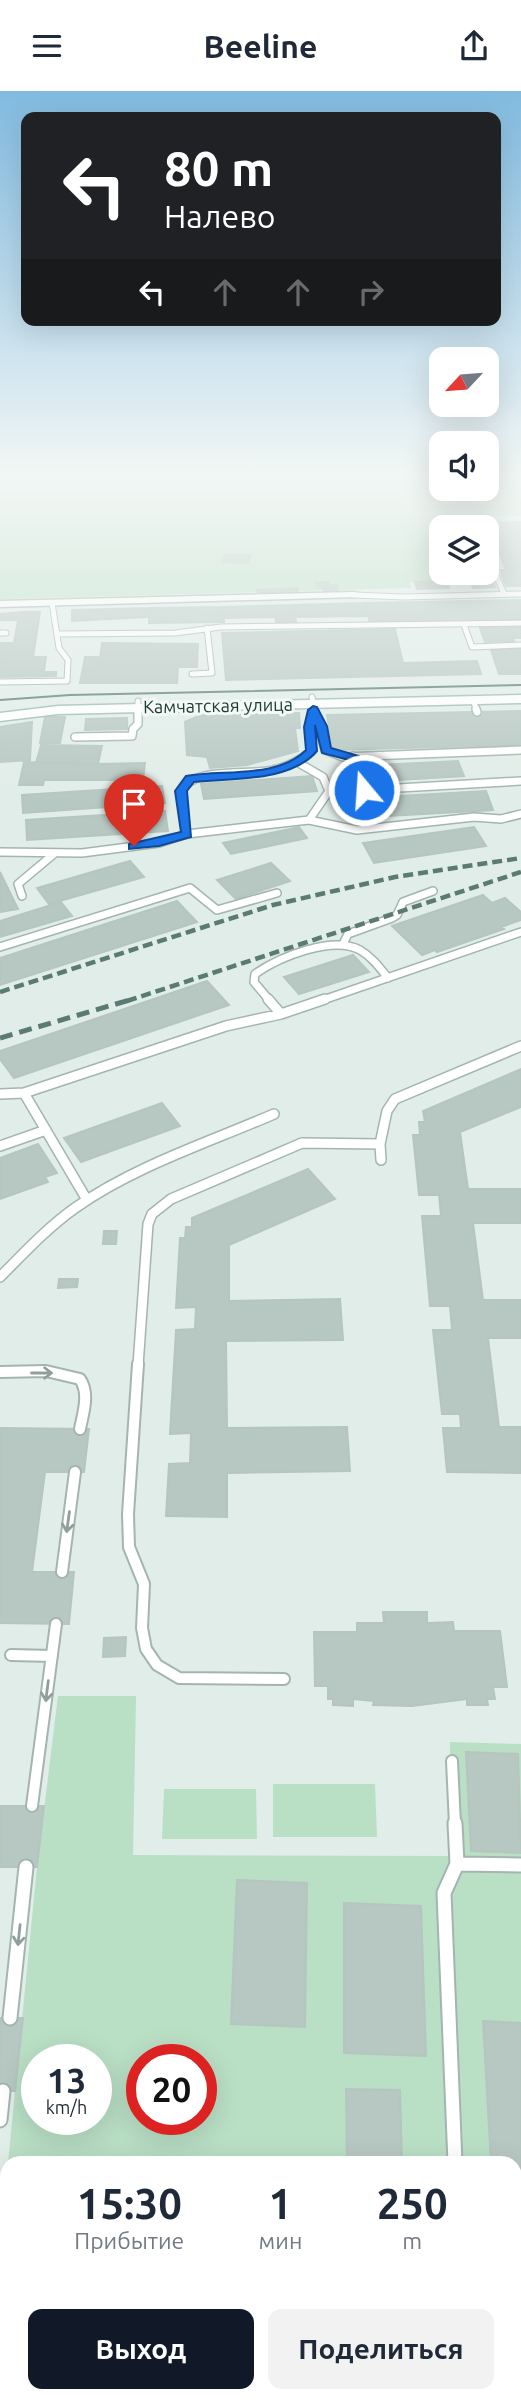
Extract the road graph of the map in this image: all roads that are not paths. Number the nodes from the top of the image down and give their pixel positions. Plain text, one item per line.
1 (501, 587) edge
2 (504, 594) junction
3 (521, 594) edge
4 (354, 595) joint
5 (52, 603) junction
6 (0, 604) edge
7 (521, 623) edge
8 (464, 625) junction
9 (207, 628) junction
10 (57, 634) junction
11 (521, 645) edge
12 (192, 674) dead end
13 (0, 682) edge
14 (521, 692) edge
15 (521, 699) edge
16 (313, 703) junction
17 (138, 704) junction
18 (0, 708) edge
19 (0, 717) edge
20 (75, 737) dead end
21 (521, 750) edge
22 (353, 756) junction
23 (297, 762) junction
24 (521, 781) edge
25 (521, 814) edge
26 (309, 820) junction
27 (187, 834) junction
28 (0, 852) edge
29 (55, 853) junction
30 (433, 891) dead end
31 (277, 893) dead end
32 (22, 896) dead end
33 (521, 932) edge
34 (344, 944) junction
35 (0, 947) edge
36 (388, 978) junction
37 (281, 1014) junction
38 (521, 1046) edge
39 (24, 1093) junction
40 (0, 1094) edge
41 (274, 1114) dead end
42 (46, 1130) junction
43 (380, 1144) junction
44 (0, 1146) edge
45 (381, 1160) dead end
46 (87, 1200) junction
47 (0, 1277) edge
48 (0, 1372) edge
49 (80, 1429) dead end
50 (75, 1472) dead end
51 (62, 1572) dead end
52 (57, 1624) dead end
53 (11, 1655) dead end
54 (52, 1656) junction
55 (284, 1679) dead end
56 (452, 1761) dead end
57 (32, 1806) dead end
58 (457, 1864) junction
59 (521, 1865) edge
60 (26, 1867) dead end
61 (10, 2018) dead end
62 (3, 2091) dead end
63 (0, 2120) edge
64 (454, 2156) edge

1 - 2 lane
2 - 3 lane
2 - 4 lane
4 - 5 street
5 - 6 street
5 - 10 lane
7 - 8 lane
8 - 9 lane
8 - 11 lane
9 - 10 lane
9 - 12 lane
10 - 13 lane
14 - 16 main road, Камчатская улица
15 - 16 main road, Камчатская улица
16 - 17 main road, Камчатская улица
16 - 22 lane
16 - 23 lane
17 - 18 main road, Камчатская улица
17 - 19 main road, Камчатская улица
17 - 20 lane
21 - 22 lane
22 - 24 lane
23 - 26 lane
23 - 27 lane
25 - 26 lane
26 - 27 lane
27 - 29 lane
28 - 29 lane
29 - 32 lane
30 - 34 lane
31 - 35 lane
33 - 36 lane
34 - 36 lane
34 - 37 lane
36 - 37 lane
37 - 39 lane
38 - 43 lane
39 - 40 lane
39 - 42 lane
41 - 46 lane
42 - 44 lane
42 - 46 lane
43 - 45 lane
43 - 55 lane
46 - 47 lane
48 -> 49 lane
50 -> 51 lane
52 - 54 lane
53 - 54 lane
54 -> 57 lane
56 - 58 lane
58 - 59 lane
58 - 64 lane
60 -> 61 lane
62 - 63 lane

